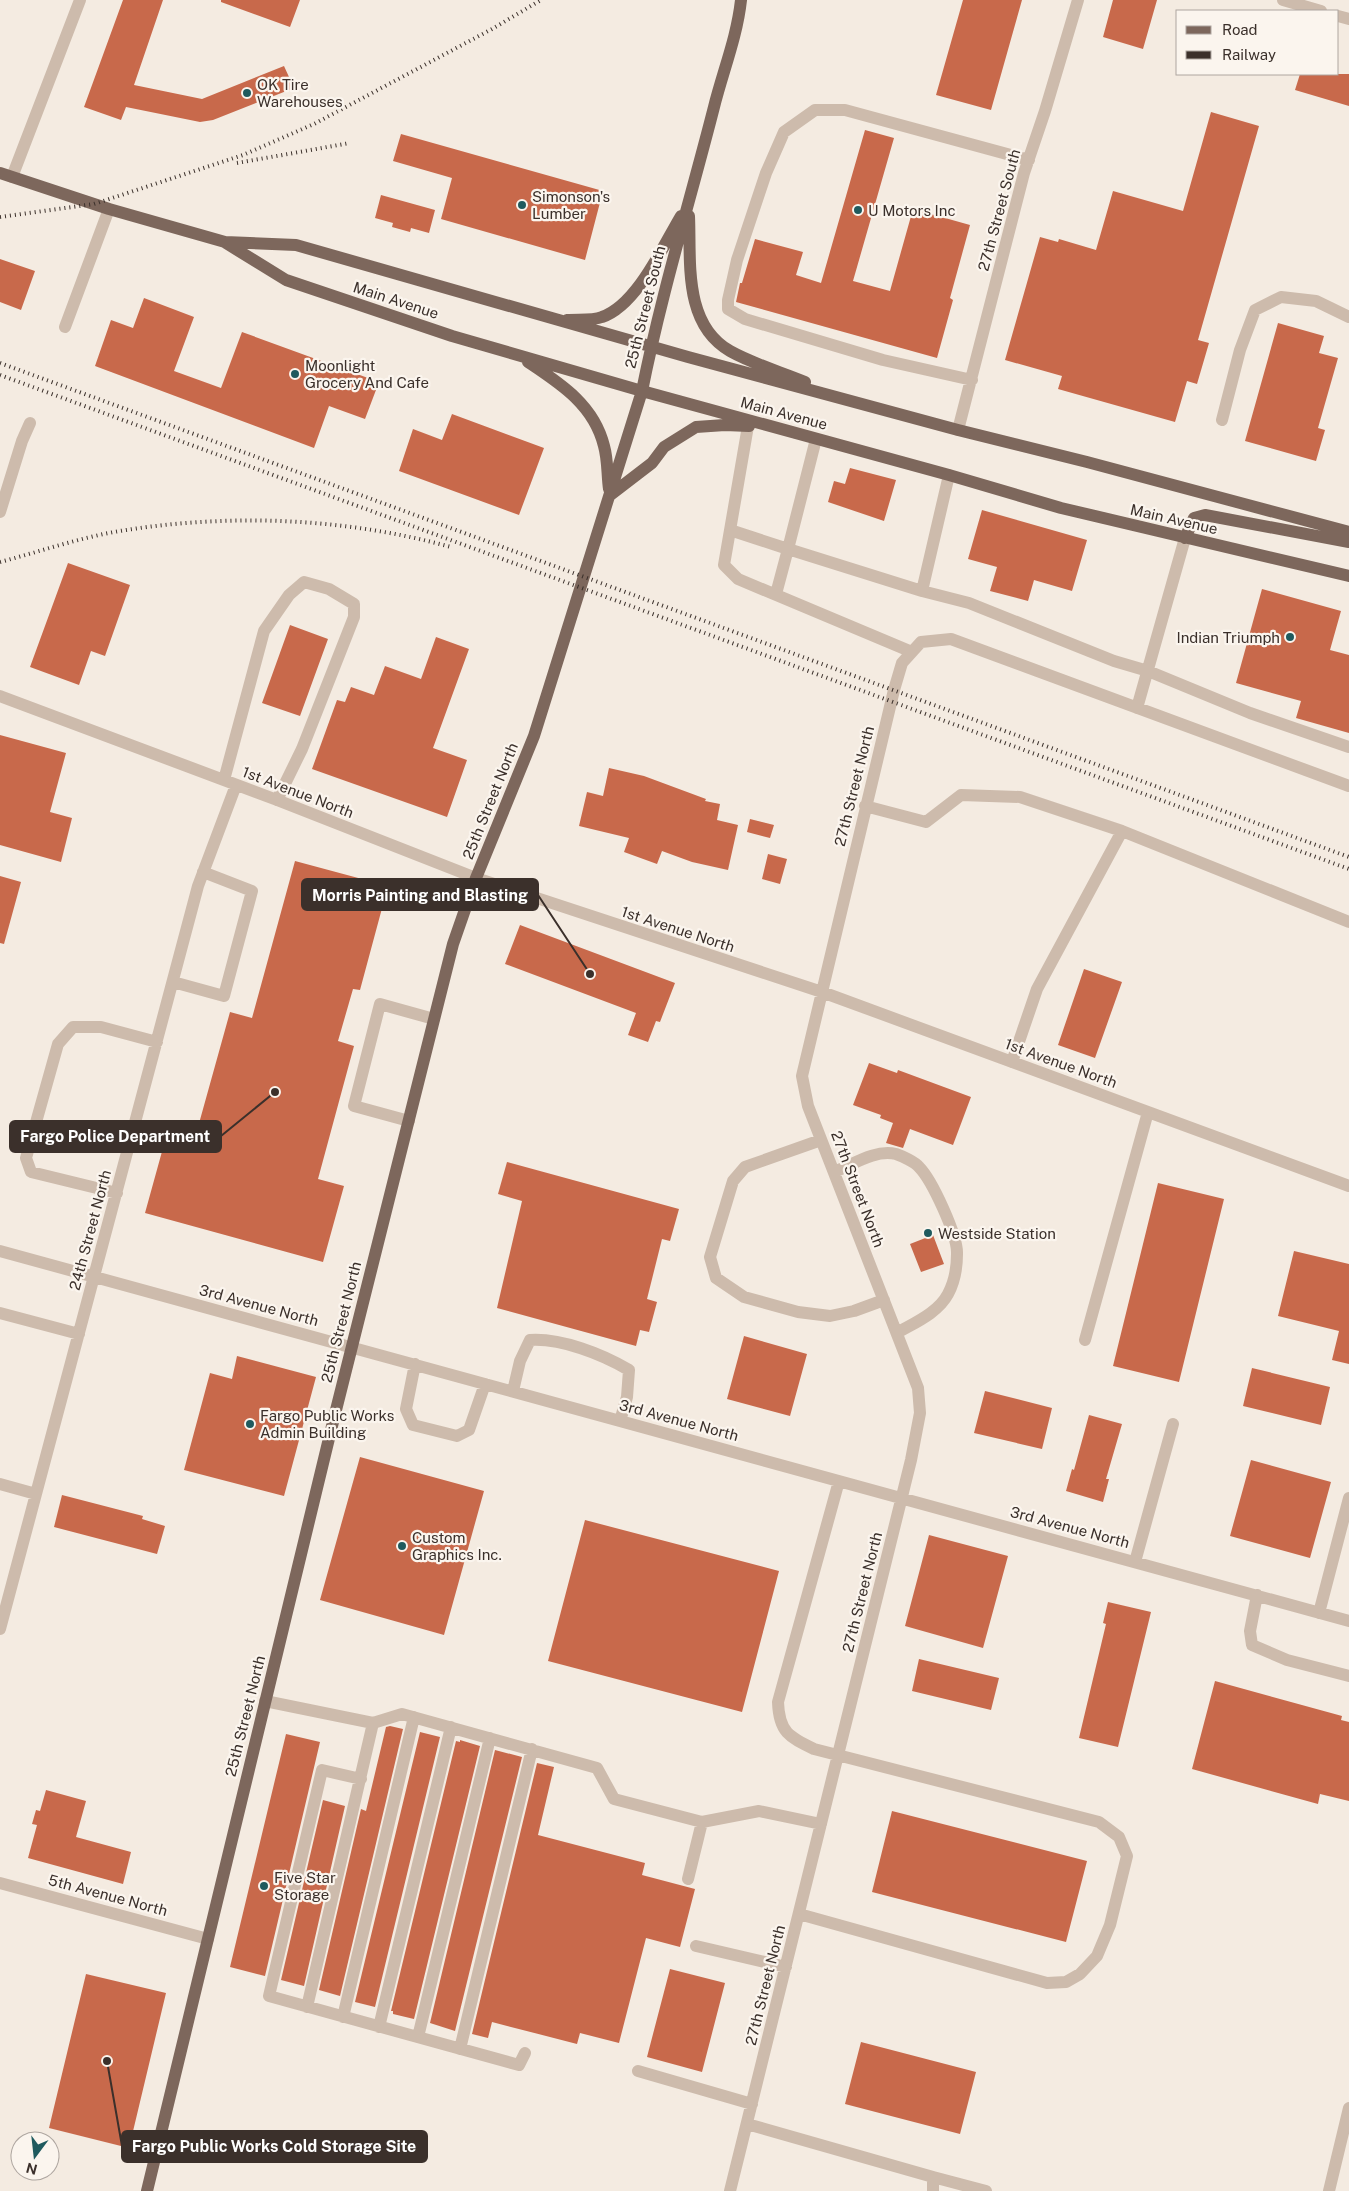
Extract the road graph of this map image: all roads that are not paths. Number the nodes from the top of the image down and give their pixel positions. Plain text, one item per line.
1 (80, 0) edge
2 (741, 0) edge
3 (1078, 0) edge
4 (1283, 0) edge
5 (1318, 10) edge
6 (1029, 160) junction
7 (6, 175) edge
8 (689, 203) junction
9 (109, 209) junction
10 (225, 242) junction
11 (1349, 317) edge
12 (559, 321) junction
13 (65, 327) dead end
14 (651, 347) junction
15 (518, 354) junction
16 (972, 380) junction
17 (642, 391) junction
18 (853, 402) junction
19 (1222, 420) dead end
20 (30, 423) dead end
21 (748, 426) junction
22 (777, 428) junction
23 (958, 430) junction
24 (816, 439) junction
25 (950, 475) junction
26 (609, 496) junction
27 (0, 512) edge
28 (730, 530) junction
29 (1349, 532) edge
30 (1185, 538) junction
31 (1349, 542) edge
32 (788, 549) junction
33 (1349, 576) edge
34 (922, 590) junction
35 (776, 594) junction
36 (572, 619) joint
37 (912, 652) junction
38 (1148, 671) junction
39 (0, 696) edge
40 (1138, 708) junction
41 (1349, 747) edge
42 (230, 783) junction
43 (1349, 786) edge
44 (277, 800) junction
45 (865, 806) junction
46 (1122, 831) junction
47 (203, 872) junction
48 (476, 878) junction
49 (1349, 922) edge
50 (173, 982) junction
51 (822, 992) junction
52 (434, 1019) junction
53 (157, 1042) junction
54 (1012, 1062) junction
55 (1148, 1112) junction
56 (409, 1121) junction
57 (821, 1140) junction
58 (834, 1172) junction
59 (1349, 1186) edge
60 (117, 1193) junction
61 (0, 1251) edge
62 (94, 1277) junction
63 (884, 1300) junction
64 (0, 1313) edge
65 (897, 1333) junction
66 (79, 1334) junction
67 (1085, 1340) dead end
68 (352, 1347) junction
69 (415, 1364) junction
70 (485, 1384) junction
71 (513, 1391) junction
72 (620, 1421) junction
73 (1173, 1424) dead end
74 (839, 1481) junction
75 (0, 1484) edge
76 (36, 1494) junction
77 (902, 1498) junction
78 (1349, 1498) edge
79 (1135, 1562) junction
80 (1257, 1595) junction
81 (1320, 1613) junction
82 (1349, 1621) edge
83 (0, 1629) edge
84 (1349, 1676) edge
85 (265, 1701) junction
86 (414, 1717) junction
87 (373, 1723) junction
88 (451, 1727) junction
89 (490, 1738) junction
90 (532, 1749) junction
91 (838, 1756) junction
92 (361, 1779) junction
93 (702, 1822) junction
94 (822, 1824) junction
95 (688, 1879) dead end
96 (0, 1883) edge
97 (799, 1914) junction
98 (208, 1939) junction
99 (696, 1946) dead end
100 (786, 1967) junction
101 (307, 2007) junction
102 (343, 2017) junction
103 (379, 2027) junction
104 (418, 2037) junction
105 (460, 2049) junction
106 (525, 2053) dead end
107 (638, 2071) dead end
108 (752, 2104) junction
109 (1349, 2108) edge
110 (747, 2124) junction
111 (933, 2177) junction
112 (147, 2191) edge
113 (730, 2191) edge
114 (933, 2191) edge
115 (986, 2191) edge
116 (1329, 2191) edge

1 - 7 street
2 - 8 main road, 25th Street South
3 - 6 street, 27th Street South
4 - 5 street
6 - 16 street, 27th Street South
6 - 16 street
7 - 9 main road, Main Avenue
8 - 12 main road
8 - 14 main road, 25th Street South
8 - 18 main road
9 - 10 main road, Main Avenue
9 - 13 street
10 - 12 main road, Main Avenue
10 - 15 main road, Main Avenue
11 - 19 street
12 - 14 main road, Main Avenue
14 - 17 main road, 25th Street South
14 - 18 main road, Main Avenue
15 - 17 main road, Main Avenue
15 - 26 main road
16 - 23 street, 27th Street South
17 - 22 main road, Main Avenue
17 - 26 main road, 25th Street South
18 - 23 main road, Main Avenue
20 - 27 street
21 - 22 main road
21 - 26 main road
21 - 28 street
22 - 24 main road, Main Avenue
23 - 29 main road, Main Avenue
24 - 25 main road, Main Avenue
24 - 32 street
25 - 30 main road, Main Avenue
25 - 34 street
26 - 36 main road, 25th Street South
28 - 32 street
28 - 35 street
30 - 31 main road
30 - 33 main road, Main Avenue
30 - 38 street
32 - 34 street
32 - 35 street
34 - 38 street
35 - 37 street
36 - 48 main road, 25th Street North
37 - 40 street, 27th Street North
37 - 45 street, 27th Street North
38 - 40 street
38 - 41 street
39 - 42 street, 1st Avenue North
40 - 43 street, 27th Street North
42 - 44 street, 1st Avenue North
42 - 44 street, 24th Street North
42 - 47 street, 24th Street North
44 - 48 street, 1st Avenue North
45 - 46 street
45 - 51 street, 27th Street North
46 - 49 street
46 - 54 street
47 - 50 street, 24th Street North
47 - 50 street
48 - 51 street, 1st Avenue North
48 - 52 main road, 25th Street North
50 - 53 street, 24th Street North
51 - 54 street, 1st Avenue North
51 - 57 street, 27th Street North
52 - 56 main road, 25th Street North
52 - 56 street
53 - 60 street, 24th Street North
53 - 60 street
54 - 55 street, 1st Avenue North
55 - 59 street, 1st Avenue North
55 - 67 street
56 - 68 main road, 25th Street North
57 - 58 street, 27th Street North
57 - 63 street
58 - 63 street, 27th Street North
58 - 65 street
60 - 62 street, 24th Street North
61 - 62 street, 3rd Avenue North
62 - 66 street, 24th Street North
62 - 68 street, 3rd Avenue North
63 - 65 street, 27th Street North
64 - 66 street
65 - 77 street, 27th Street North
66 - 76 street, 24th Street North
68 - 69 street, 3rd Avenue North
68 - 85 main road, 25th Street North
69 - 70 street, 3rd Avenue North
69 - 70 street
70 - 71 street, 3rd Avenue North
71 - 72 street, 3rd Avenue North
71 - 72 street
72 - 74 street, 3rd Avenue North
73 - 79 street
74 - 77 street, 3rd Avenue North
74 - 91 street
75 - 76 street
76 - 83 street, 24th Street North
77 - 79 street, 3rd Avenue North
77 - 91 street, 27th Street North
78 - 81 street
79 - 80 street, 3rd Avenue North
80 - 81 street, 3rd Avenue North
80 - 84 street
81 - 82 street, 3rd Avenue North
85 - 87 street
85 - 98 main road, 25th Street North
86 - 87 street
86 - 88 street
86 - 102 street
87 - 92 street
88 - 89 street
88 - 103 street
89 - 90 street
89 - 104 street
90 - 93 street
90 - 105 street
91 - 94 street, 27th Street North
91 - 97 street
92 - 101 street
92 - 101 street
93 - 94 street
93 - 95 street
94 - 97 street, 27th Street North
96 - 98 street, 5th Avenue North
97 - 100 street, 27th Street North
98 - 112 main road, 25th Street North
99 - 100 street
100 - 108 street, 27th Street North
101 - 102 street
102 - 103 street
103 - 104 street
104 - 105 street
105 - 106 street
107 - 108 street
108 - 110 street, 27th Street North
109 - 116 street
110 - 111 street
110 - 113 street, 27th Street North
111 - 114 street
111 - 115 street

